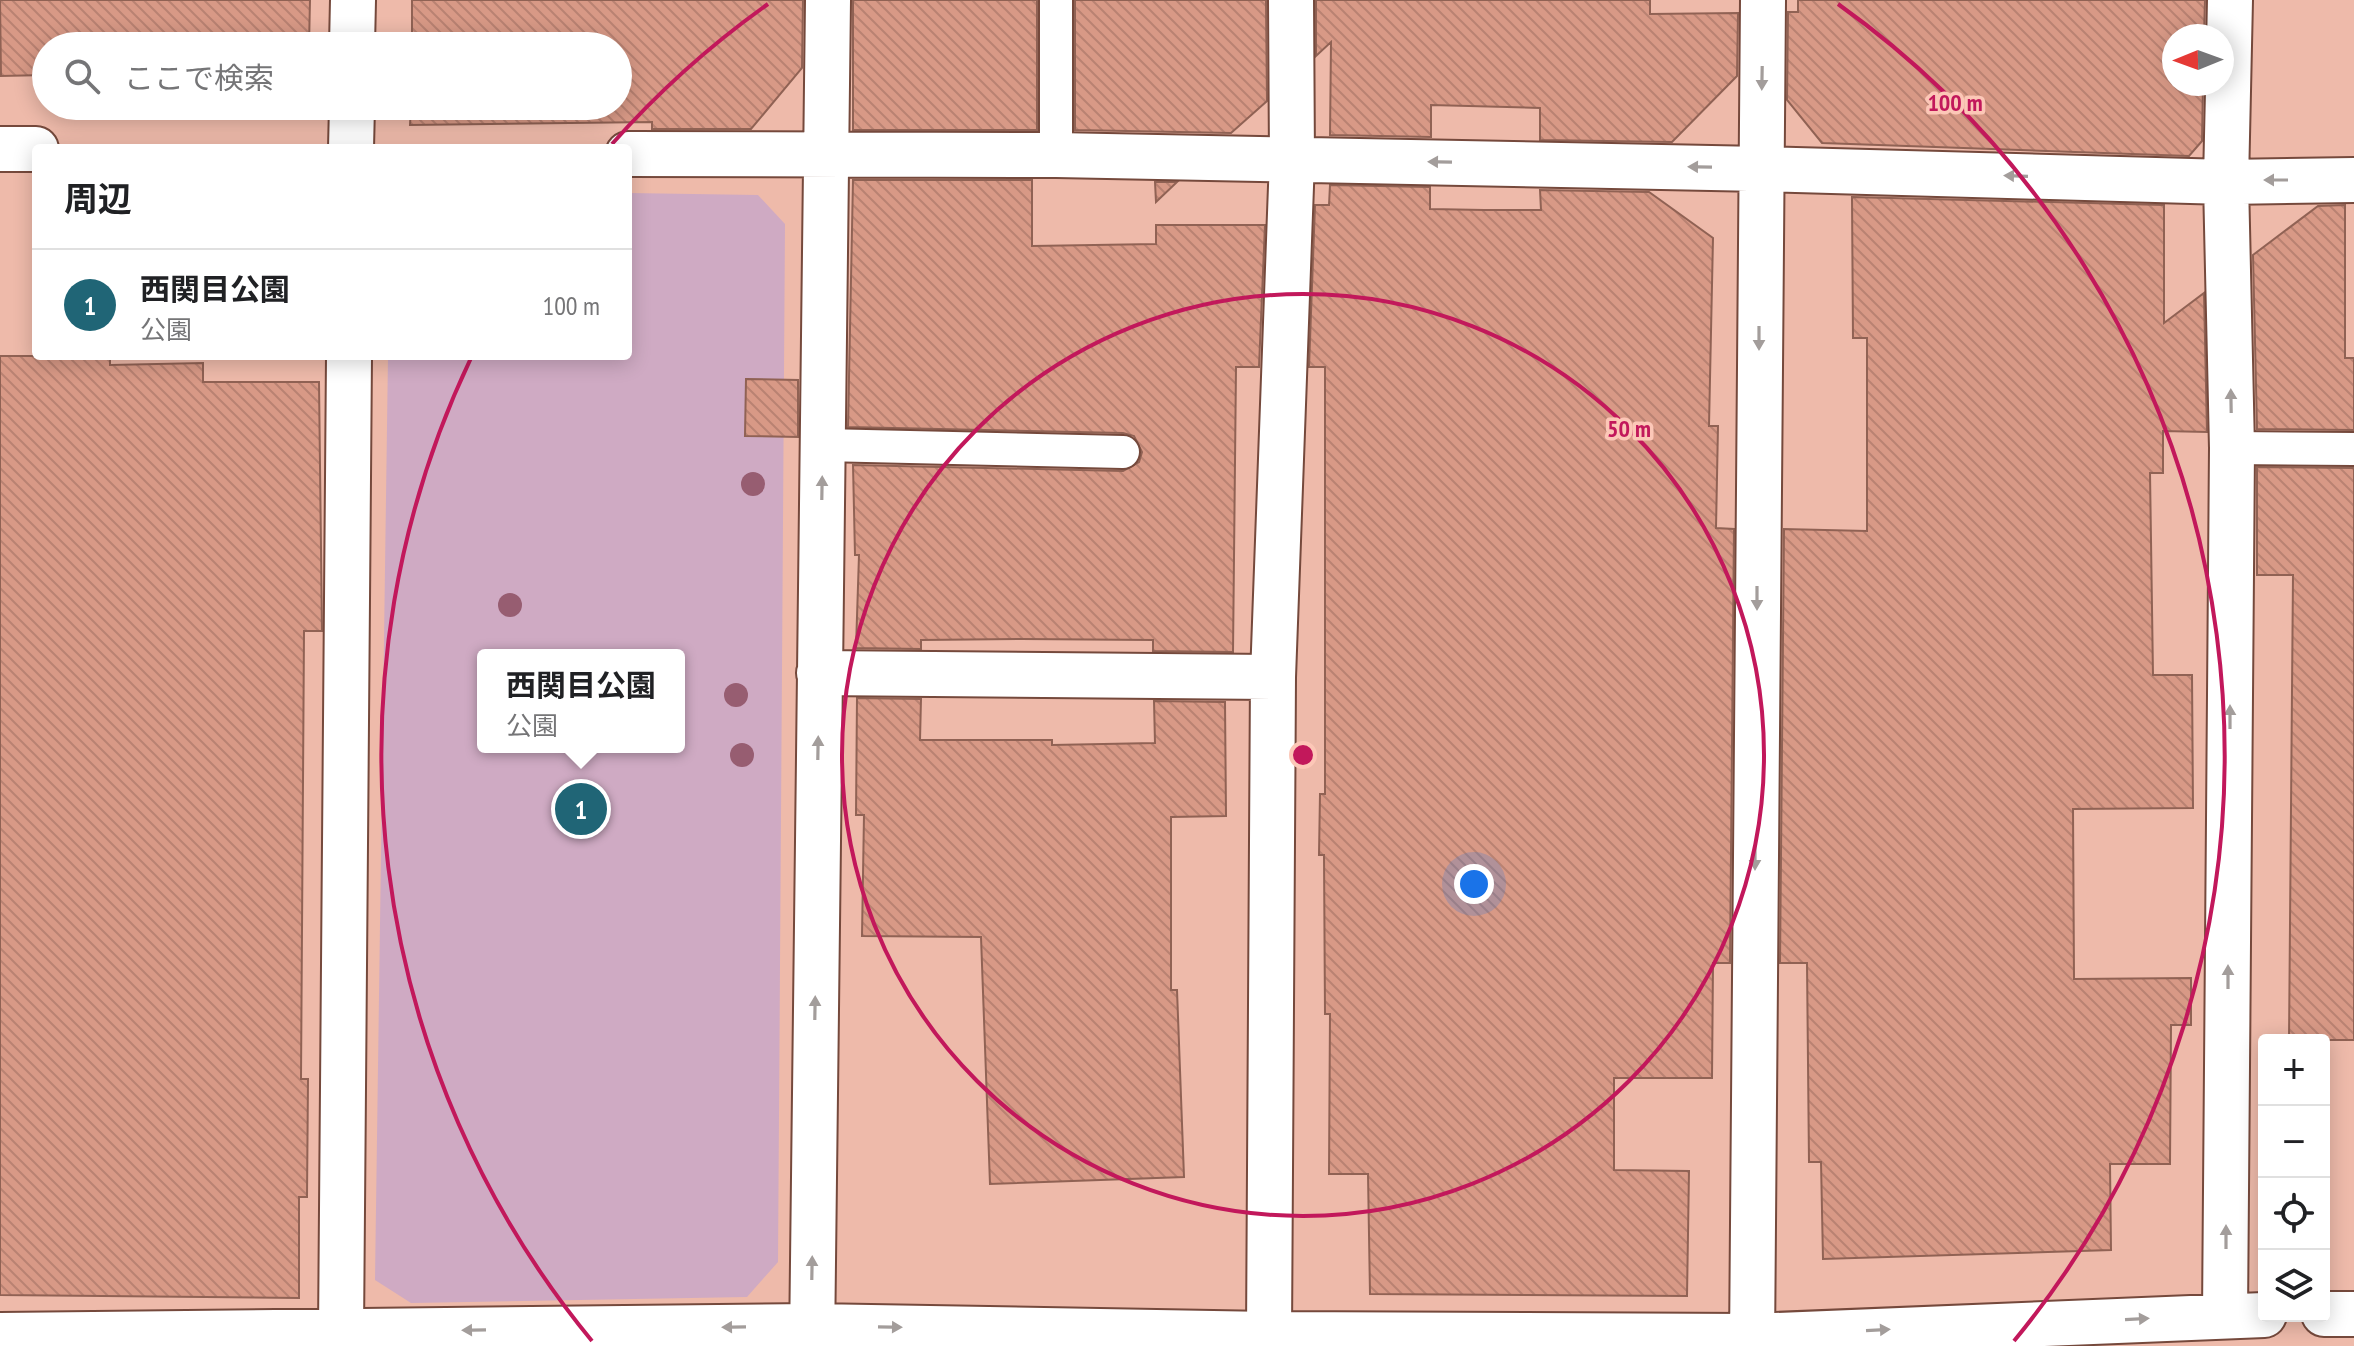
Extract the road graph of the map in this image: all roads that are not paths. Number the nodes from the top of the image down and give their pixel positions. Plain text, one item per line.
1 (353, 0) edge
2 (828, 0) edge
3 (1056, 0) edge
4 (1291, 0) edge
5 (1763, 0) edge
6 (2230, 0) edge
7 (352, 32) edge
8 (352, 120) edge
9 (351, 144) edge
10 (0, 149) edge
11 (32, 149) edge
12 (632, 154) edge
13 (829, 155) junction
14 (1056, 155) junction
15 (1292, 159) junction
16 (1761, 169) junction
17 (2354, 180) edge
18 (2226, 182) junction
19 (349, 360) edge
20 (823, 445) junction
21 (2232, 448) junction
22 (2354, 449) edge
23 (1123, 452) dead end
24 (819, 673) junction
25 (1273, 677) junction
26 (2330, 1314) edge
27 (2354, 1314) edge
28 (2244, 1315) edge
29 (341, 1332) junction
30 (1269, 1334) junction
31 (0, 1335) edge
32 (812, 1336) edge
33 (1752, 1341) edge

1 - 7 street
2 - 13 street
3 - 14 lane
4 - 15 street
5 -> 16 street
6 - 18 street
8 - 9 street
10 - 11 street
12 - 13 street
13 - 14 street
13 - 20 street
14 - 15 street
16 -> 15 street
15 - 25 street
18 -> 16 street
16 -> 33 street
17 -> 18 street
21 -> 18 street
19 - 29 street
20 - 23 lane
24 -> 20 street
21 - 22 lane
28 -> 21 street
24 - 25 street
32 -> 24 street
25 - 30 street
26 - 27 street
33 -> 28 street
29 - 31 street
32 -> 29 street
32 -> 30 street
30 - 33 street

